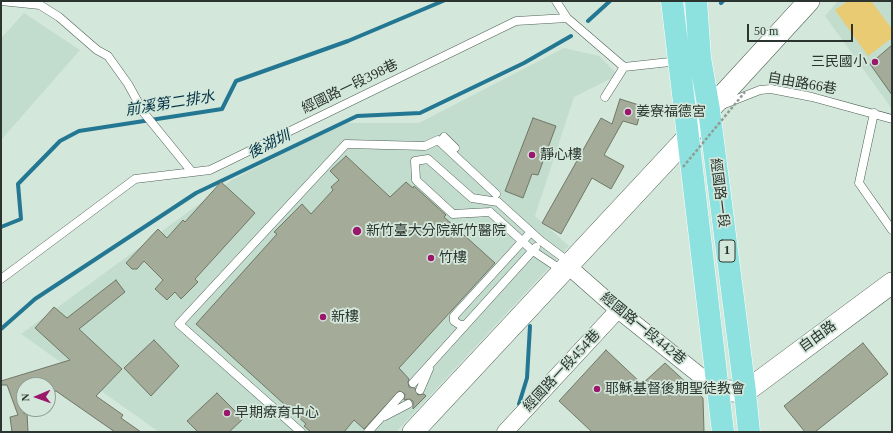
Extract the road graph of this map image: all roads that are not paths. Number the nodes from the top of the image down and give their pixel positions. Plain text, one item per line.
1 (1, 1) edge
2 (556, 1) edge
3 (672, 1) edge
4 (696, 1) edge
5 (809, 1) edge
6 (567, 18) junction
7 (689, 60) junction
8 (624, 67) junction
9 (605, 97) dead end
10 (709, 110) junction
11 (874, 113) junction
12 (892, 119) edge
13 (444, 137) dead end
14 (687, 138) junction
15 (192, 172) junction
16 (497, 198) junction
17 (490, 212) junction
18 (892, 230) edge
19 (531, 232) junction
20 (541, 241) junction
21 (523, 242) junction
22 (532, 251) junction
23 (568, 266) junction
24 (1, 279) edge
25 (892, 283) edge
26 (618, 310) junction
27 (465, 325) junction
28 (432, 362) junction
29 (413, 383) dead end
30 (420, 390) dead end
31 (718, 390) junction
32 (745, 392) junction
33 (400, 396) dead end
34 (408, 404) dead end
35 (379, 420) junction
36 (301, 432) edge
37 (368, 432) edge
38 (413, 432) edge
39 (505, 432) edge
40 (722, 432) edge
41 (749, 432) edge

1 - 15 lane
2 - 6 lane
3 - 7 main road, 經國路一段 / 1
4 - 7 main road, 經國路一段 / 1
5 - 10 street
6 - 8 lane
6 - 15 lane, 經國路一段398巷
7 - 8 lane
7 - 10 main road, 經國路一段 / 1
7 - 14 main road, 經國路一段 / 1
8 - 9 lane
10 - 11 lane, 自由路66巷
10 - 14 street
10 - 32 main road, 經國路一段 / 1
11 - 12 lane, 自由路66巷
11 - 18 lane
13 - 16 lane
14 - 23 street
14 - 31 main road, 經國路一段 / 1
15 - 24 lane, 經國路一段398巷
16 - 17 lane
16 - 17 lane
16 - 19 lane, 經國路一段442巷
16 - 36 lane
17 - 21 lane, 經國路一段442巷
19 - 20 lane, 經國路一段442巷
19 - 21 lane
20 - 22 lane
20 - 23 lane, 經國路一段442巷
21 - 22 lane, 經國路一段442巷
21 - 27 lane
22 - 23 lane, 經國路一段442巷
22 - 27 lane
23 - 26 street, 經國路一段442巷
23 - 38 street
25 - 32 street, 自由路
26 - 31 street, 經國路一段442巷
26 - 39 street, 經國路一段454巷
27 - 28 lane
28 - 29 lane
28 - 30 lane
31 - 32 street
31 - 40 main road, 經國路一段 / 1
32 - 41 main road, 經國路一段 / 1
33 - 35 lane
34 - 35 lane
35 - 37 lane

